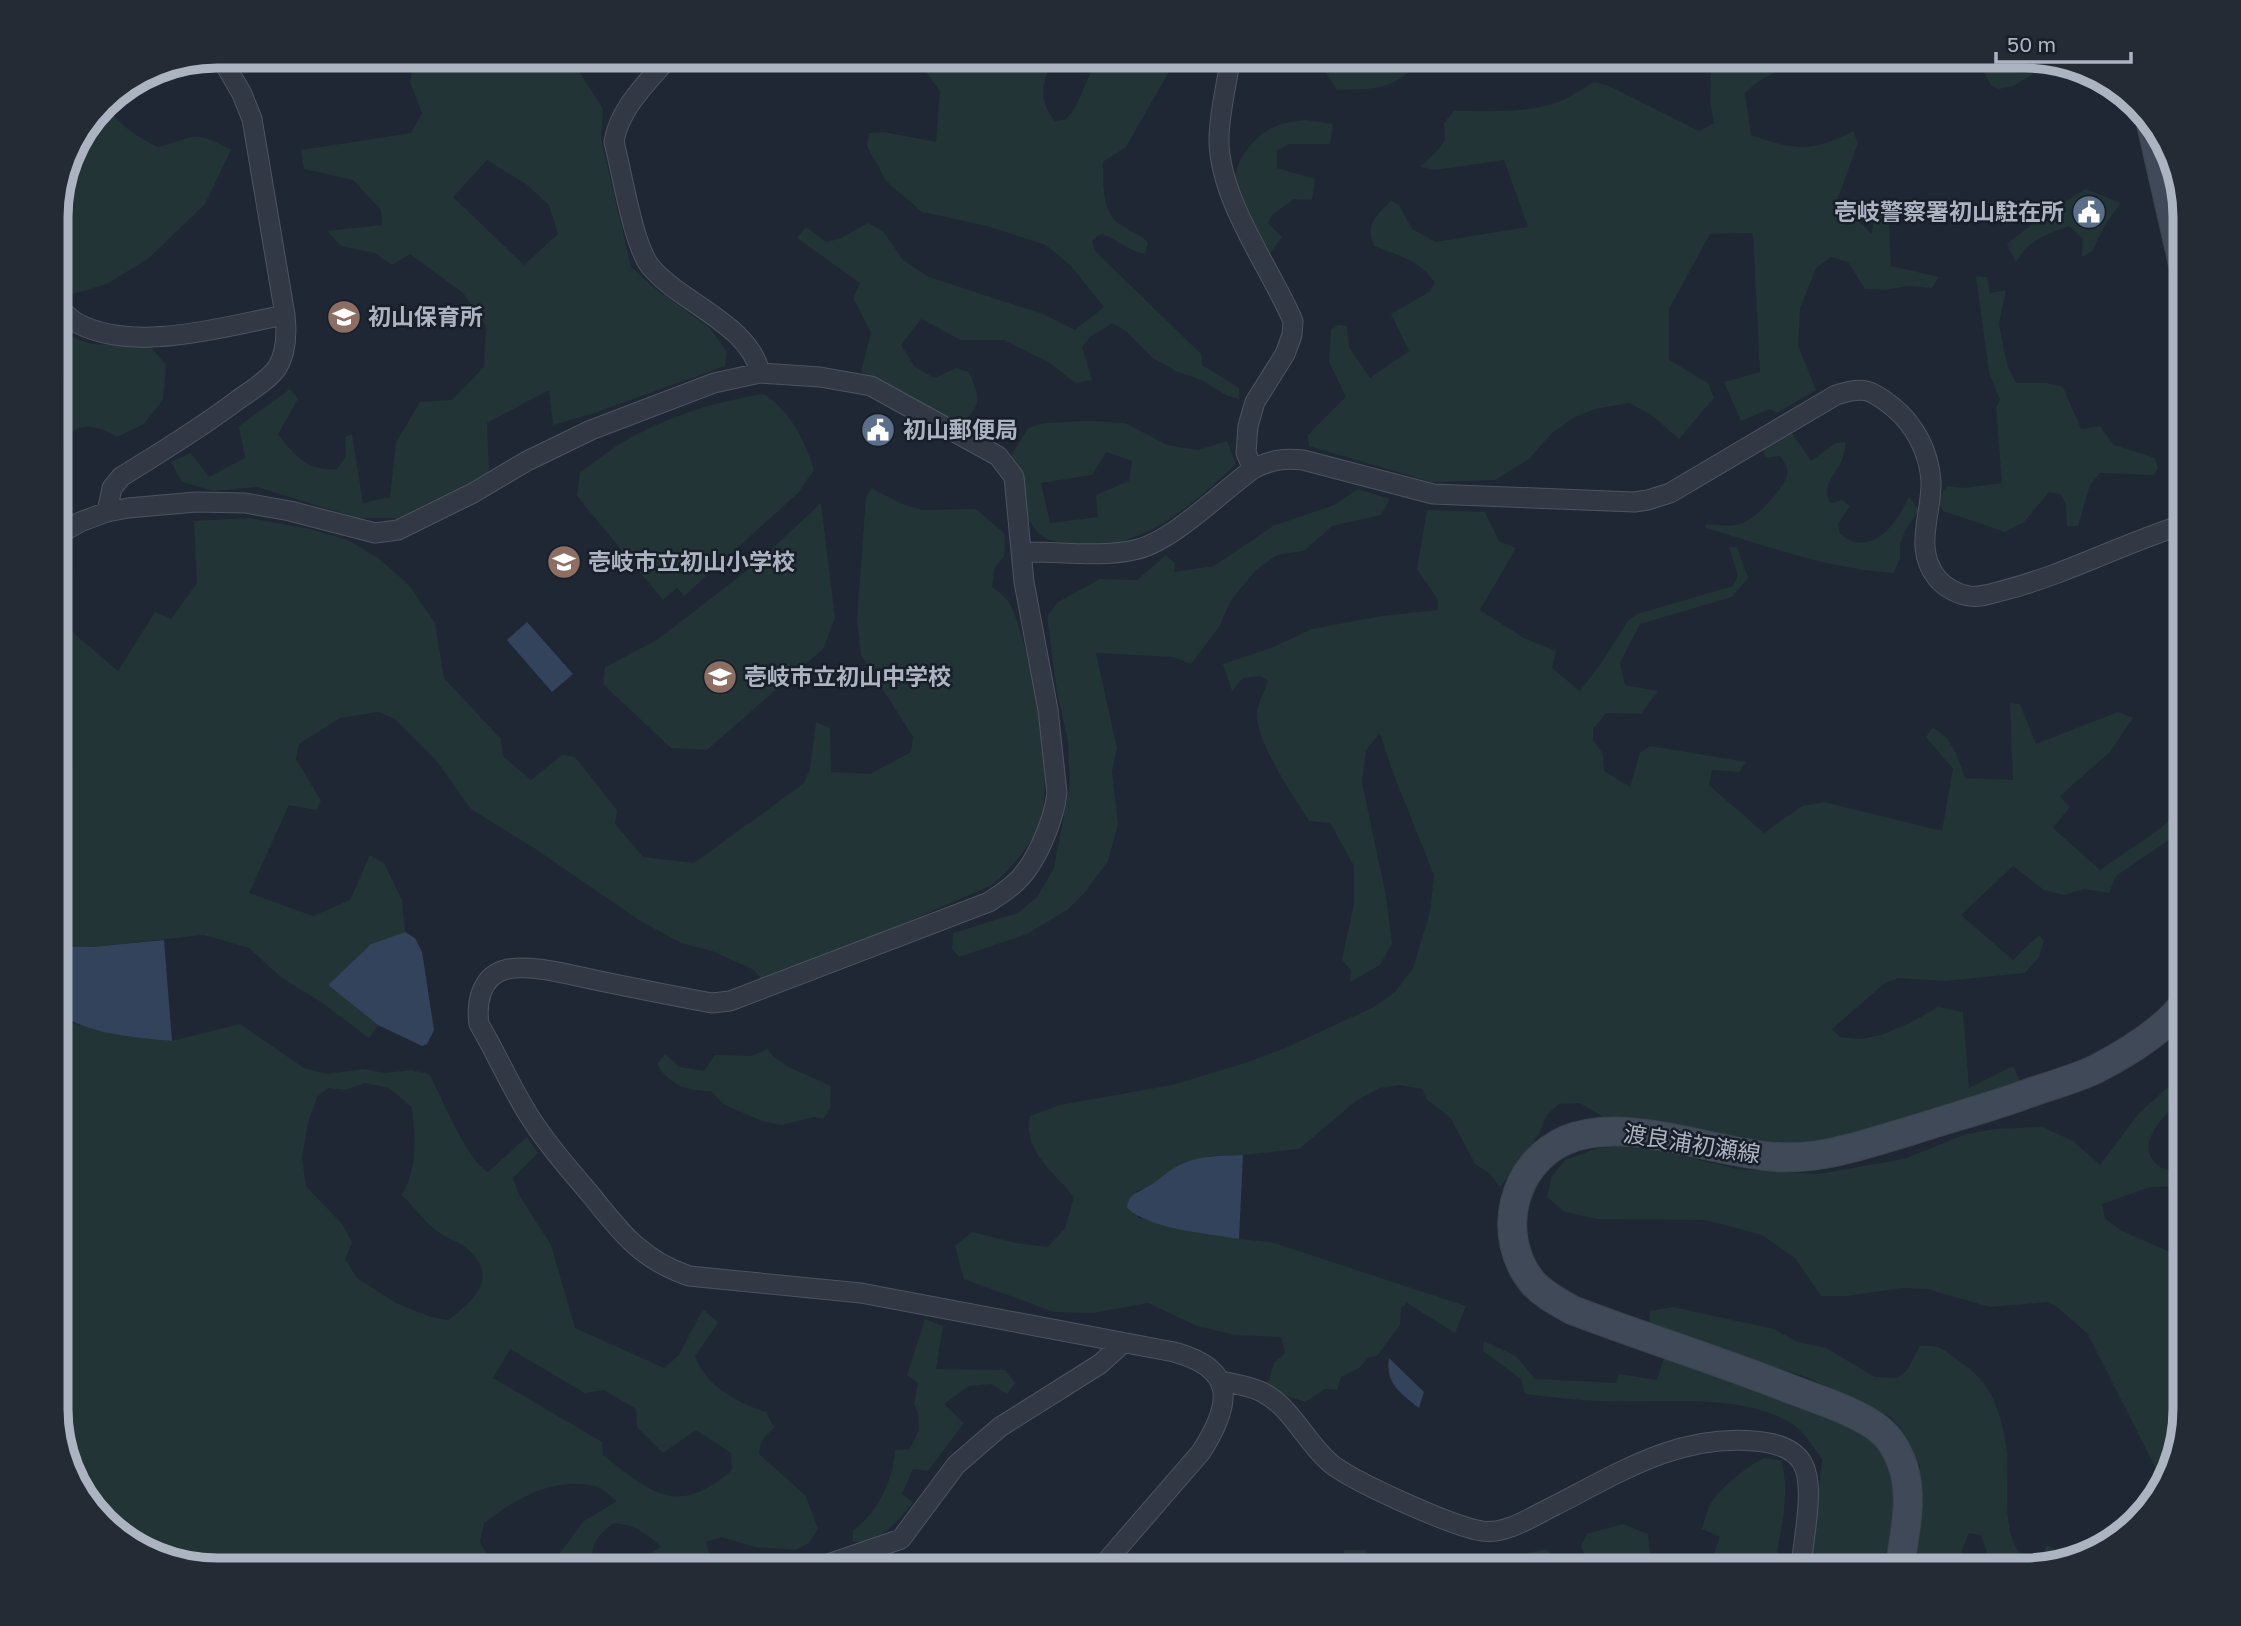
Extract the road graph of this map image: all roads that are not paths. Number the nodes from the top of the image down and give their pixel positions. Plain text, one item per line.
1 (1229, 68) edge
2 (228, 69) edge
3 (659, 69) edge
4 (285, 315) junction
5 (69, 317) edge
6 (760, 373) junction
7 (1253, 469) junction
8 (107, 512) junction
9 (69, 528) edge
10 (2173, 528) edge
11 (1022, 552) junction
12 (2173, 1016) edge
13 (1122, 1343) junction
14 (1221, 1381) junction
15 (846, 1558) edge
16 (1109, 1558) edge
17 (1801, 1558) edge
18 (1901, 1558) edge

1 - 7 street
2 - 4 street
3 - 6 street
4 - 5 street
4 - 8 street
6 - 8 street
6 - 11 street
7 - 10 street
7 - 11 street
8 - 9 street
11 - 13 street
12 - 18 main road, 渡良浦初瀬線
13 - 14 street
13 - 15 street
14 - 16 street
14 - 17 street

